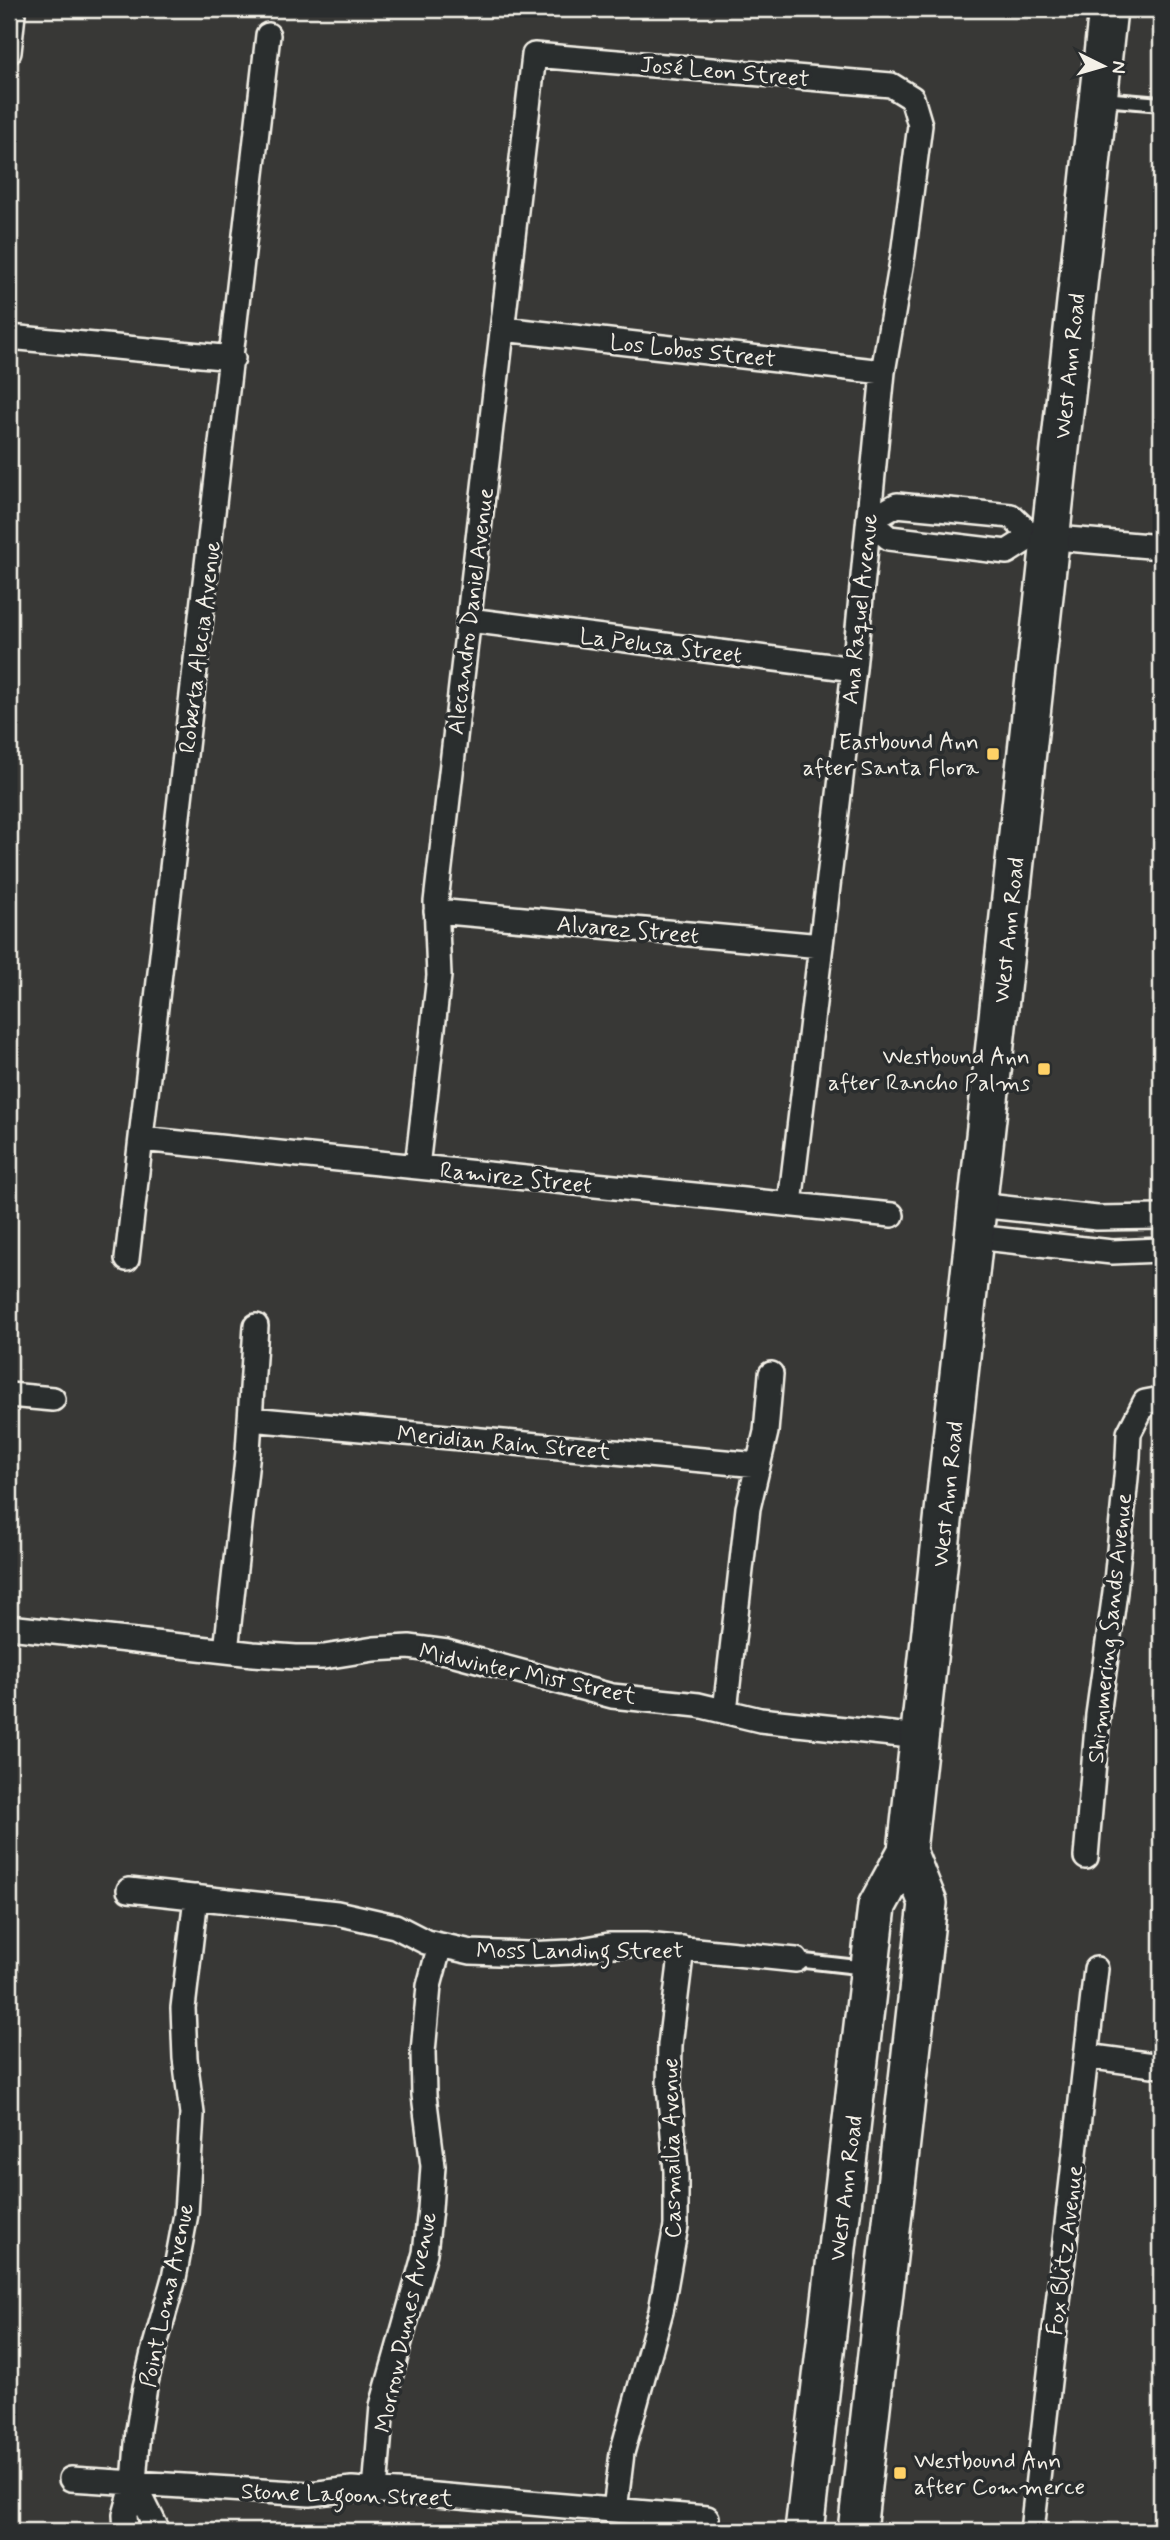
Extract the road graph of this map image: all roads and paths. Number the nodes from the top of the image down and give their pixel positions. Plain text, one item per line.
1 (1108, 9) edge
2 (13, 14) dead end
3 (268, 36) dead end
4 (9, 52) edge
5 (534, 55) joint
6 (912, 98) joint
7 (1098, 99) junction
8 (1161, 104) edge
9 (503, 329) junction
10 (9, 337) edge
11 (233, 358) junction
12 (883, 372) junction
13 (869, 521) junction
14 (1041, 537) junction
15 (1161, 547) edge
16 (469, 620) junction
17 (853, 669) junction
18 (436, 911) junction
19 (821, 946) junction
20 (141, 1139) junction
21 (417, 1167) junction
22 (790, 1204) junction
23 (891, 1215) dead end
24 (1161, 1216) edge
25 (976, 1221) junction
26 (1161, 1250) edge
27 (127, 1259) dead end
28 (256, 1326) dead end
29 (771, 1374) dead end
30 (9, 1395) edge
31 (53, 1399) dead end
32 (1153, 1400) edge
33 (250, 1419) junction
34 (758, 1465) junction
35 (9, 1626) edge
36 (226, 1651) junction
37 (725, 1711) junction
38 (920, 1737) junction
39 (907, 1851) junction
40 (1086, 1857) dead end
41 (129, 1890) dead end
42 (196, 1897) junction
43 (440, 1945) junction
44 (682, 1948) junction
45 (796, 1960) joint
46 (870, 1968) junction
47 (1096, 1969) dead end
48 (1086, 2056) junction
49 (1161, 2066) edge
50 (71, 2479) dead end
51 (134, 2483) junction
52 (375, 2491) junction
53 (615, 2510) junction
54 (707, 2518) dead end
55 (125, 2531) edge
56 (158, 2531) edge
57 (804, 2531) edge
58 (857, 2531) edge
59 (1032, 2531) edge

1 - 7 main road, West Ann Road
2 - 4 street
3 - 11 street, Roberta Alecia Avenue
5 - 6 street, José Leon Street
5 - 9 street, Alecandro Daniel Avenue
6 - 12 street, Ana Raquel Avenue
7 - 8 lane
7 - 14 main road, West Ann Road
9 - 12 street, Los Lobos Street
9 - 16 street, Alecandro Daniel Avenue
10 - 11 street
11 - 20 street, Roberta Alecia Avenue
12 - 13 street, Ana Raquel Avenue
13 - 14 street
13 - 14 street
13 - 17 street, Ana Raquel Avenue
14 - 15 street
14 - 25 main road, West Ann Road
16 - 17 street, La Pelusa Street
16 - 18 street, Alecandro Daniel Avenue
17 - 19 street, Ana Raquel Avenue
18 - 19 street, Alvarez Street
18 - 21 street, Alecandro Daniel Avenue
19 - 22 street, Ana Raquel Avenue
20 - 21 street, Ramirez Street
20 - 27 street, Roberta Alecia Avenue
21 - 22 street, Ramirez Street
22 - 23 street, Ramirez Street
24 - 25 street
25 - 26 street
25 - 38 main road, West Ann Road
28 - 33 street
29 - 34 street
30 - 31 street
32 - 40 street, Shimmering Sands Avenue
33 - 34 street, Meridian Rain Street
33 - 36 street
34 - 37 street
35 - 36 street, Midwinter Mist Street
36 - 37 street, Midwinter Mist Street
37 - 38 street, Midwinter Mist Street
38 - 39 main road, West Ann Road
39 - 46 main road, West Ann Road
39 - 58 main road, West Ann Road
41 - 42 street, Moss Landing Street
42 - 43 street, Moss Landing Street
42 - 51 street, Point Loma Avenue
43 - 44 street, Moss Landing Street
43 - 52 street, Morrow Dunes Avenue
44 - 45 street, Moss Landing Street
44 - 53 street, Casmailia Avenue
45 - 46 lane, Moss Landing Street
46 - 57 main road, West Ann Road
47 - 48 street, Fox Blitz Avenue
48 - 49 street
48 - 59 street, Fox Blitz Avenue
50 - 51 street, Stone Lagoon Street
51 - 52 street, Stone Lagoon Street
51 - 55 street, Point Loma Avenue
51 - 56 street
52 - 53 street, Stone Lagoon Street
53 - 54 street, Stone Lagoon Street

